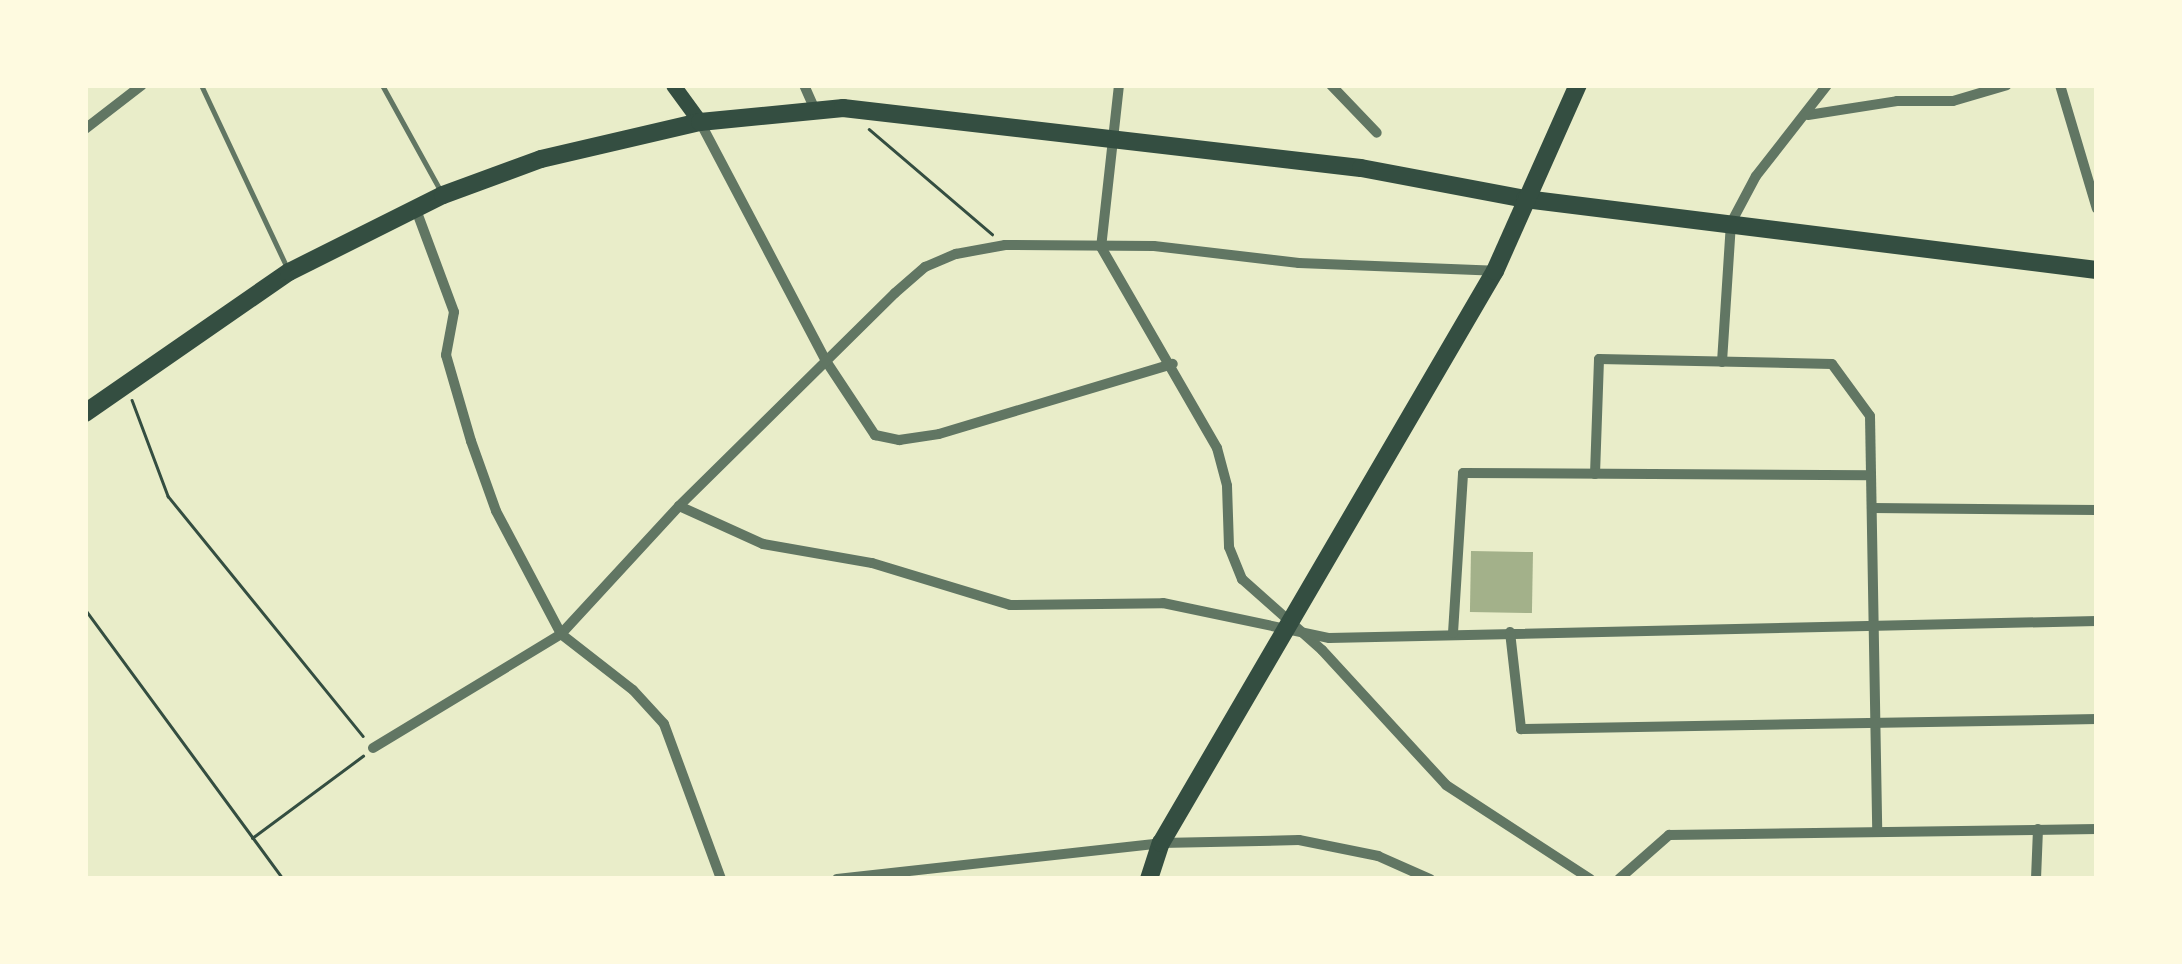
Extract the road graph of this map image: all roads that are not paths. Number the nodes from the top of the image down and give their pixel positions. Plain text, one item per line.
1 (142, 85) edge
2 (201, 85) edge
3 (382, 85) edge
4 (673, 85) edge
5 (804, 85) edge
6 (1118, 85) edge
7 (1331, 85) edge
8 (1578, 85) edge
9 (1827, 85) edge
10 (2008, 85) edge
11 (2060, 85) edge
12 (815, 110) junction
13 (1808, 115) junction
14 (700, 122) junction
15 (85, 129) edge
16 (1377, 132) dead end
17 (1108, 136) junction
18 (442, 195) junction
19 (1524, 199) junction
20 (415, 206) junction
21 (2097, 210) edge
22 (1731, 223) junction
23 (1101, 248) junction
24 (2097, 270) edge
25 (1496, 271) junction
26 (290, 272) junction
27 (826, 361) junction
28 (1722, 362) junction
29 (1173, 364) junction
30 (85, 413) edge
31 (1595, 474) junction
32 (1871, 475) junction
33 (679, 506) junction
34 (1872, 508) junction
35 (2097, 510) edge
36 (2097, 621) edge
37 (1874, 626) junction
38 (1292, 628) junction
39 (1510, 632) junction
40 (1453, 633) junction
41 (561, 634) junction
42 (2097, 719) edge
43 (1875, 724) junction
44 (373, 748) road end
45 (2097, 828) edge
46 (2038, 830) junction
47 (1877, 832) junction
48 (1161, 843) junction
49 (721, 879) edge
50 (838, 879) edge
51 (1149, 879) edge
52 (1430, 879) edge
53 (1590, 879) edge
54 (1619, 879) edge
55 (2036, 879) edge

1 - 15 street
2 - 26 lane
3 - 18 lane
4 - 14 main road
5 - 12 street
6 - 17 street
7 - 16 street
8 - 19 highway
9 - 13 street
10 - 13 street
11 - 21 street
12 - 14 highway
12 - 17 highway
13 - 22 street
14 - 18 highway
14 - 27 street
17 - 19 highway
17 - 23 street
18 - 20 highway
19 - 22 highway
19 - 25 highway
20 - 26 highway
20 - 41 street
22 - 24 highway
22 - 28 street
23 - 25 street
23 - 27 street
23 - 29 street
25 - 38 highway
26 - 30 highway
27 - 29 street
27 - 33 street
28 - 31 street
28 - 32 street
29 - 38 street
31 - 32 street
31 - 40 street
32 - 34 street
33 - 38 street
33 - 41 street
34 - 35 street
34 - 37 street
36 - 37 street
37 - 39 street
37 - 43 street
38 - 40 street
38 - 48 highway
38 - 53 street
39 - 40 street
39 - 43 street
41 - 44 street
41 - 49 street
42 - 43 street
43 - 47 street
45 - 46 street
46 - 47 street
46 - 55 street
47 - 54 street
48 - 50 street
48 - 51 highway
48 - 52 street

